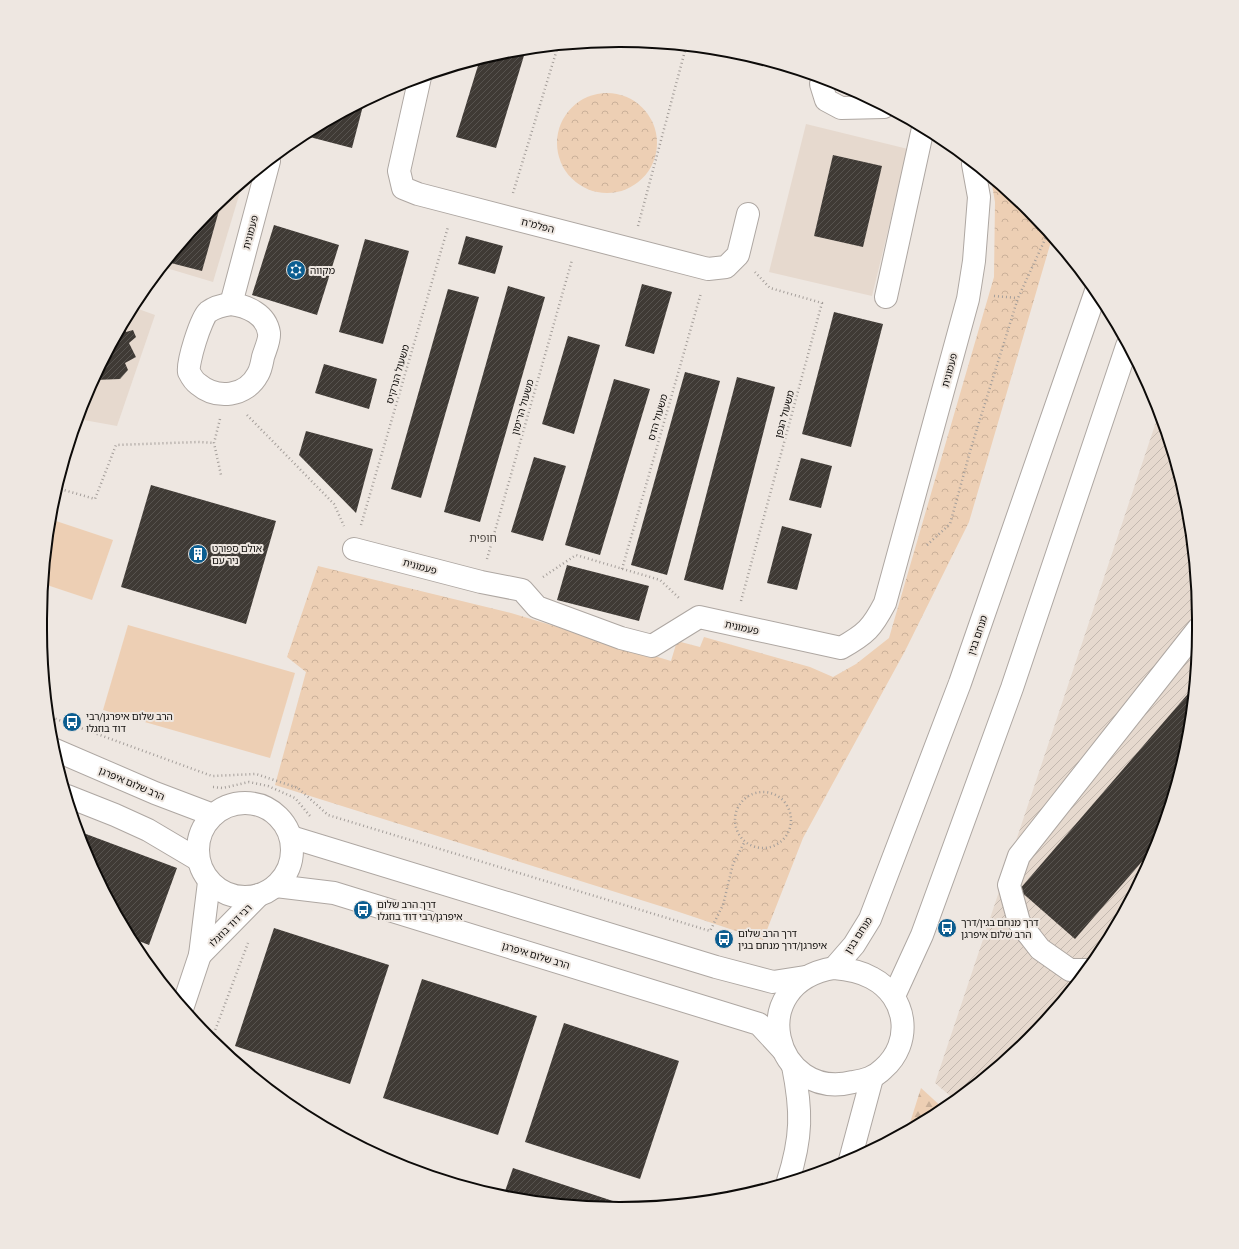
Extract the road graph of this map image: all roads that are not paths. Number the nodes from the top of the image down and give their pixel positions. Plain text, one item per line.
1 (419, 83) edge
2 (821, 84) dead end
3 (875, 107) edge
4 (922, 133) edge
5 (267, 168) edge
6 (974, 170) edge
7 (748, 214) dead end
8 (886, 297) dead end
9 (1094, 298) edge
10 (231, 304) junction
11 (1125, 352) edge
12 (354, 549) road end
13 (1192, 637) edge
14 (61, 752) edge
15 (73, 798) edge
16 (212, 815) junction
17 (291, 837) junction
18 (197, 859) junction
19 (209, 882) junction
20 (268, 890) junction
21 (200, 955) junction
22 (834, 968) junction
23 (1080, 970) edge
24 (805, 977) junction
25 (894, 996) junction
26 (184, 1002) edge
27 (788, 1058) junction
28 (872, 1078) junction
29 (852, 1152) edge
30 (790, 1176) edge

1 - 7 main road, הפלמ"ח
2 - 3 main road
4 - 8 main road
5 - 10 main road, פעמונית
6 - 12 main road, פעמונית
9 - 22 main road, מנחם בגין
10 - 10 main road
11 - 25 main road
13 - 23 main road
14 - 16 main road, הרב שלום איפרגן
15 - 18 main road
16 - 17 main road
16 - 18 main road
17 - 20 main road
17 - 24 main road
18 - 19 main road
19 - 20 main road
19 - 21 main road, רבי דוד בוזגלו
20 - 21 main road, רבי דוד בוזגלו
20 - 27 main road, הרב שלום איפרגן
21 - 26 main road, רבי דוד בוזגלו
22 - 24 main road
22 - 25 main road
24 - 27 main road
25 - 28 main road
27 - 28 main road
27 - 30 main road
28 - 29 main road

